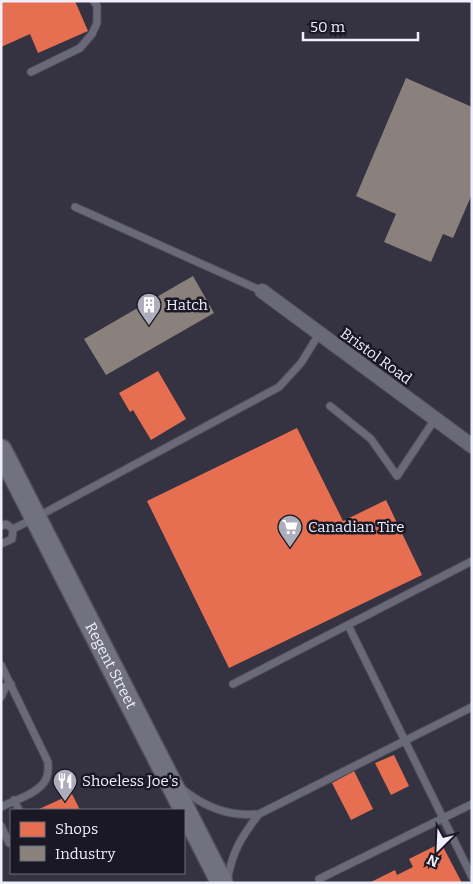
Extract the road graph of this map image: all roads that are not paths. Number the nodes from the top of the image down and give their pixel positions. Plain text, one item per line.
1 (94, 1) edge
2 (31, 72) dead end
3 (75, 207) dead end
4 (262, 291) joint
5 (320, 334) junction
6 (330, 406) dead end
7 (435, 419) junction
8 (472, 446) edge
9 (1, 450) edge
10 (35, 518) junction
11 (1, 526) edge
12 (13, 529) junction
13 (1, 544) edge
14 (472, 561) edge
15 (348, 625) junction
16 (1, 665) edge
17 (11, 684) junction
18 (233, 684) dead end
19 (1, 696) edge
20 (472, 707) edge
21 (404, 741) junction
22 (168, 777) junction
23 (14, 800) junction
24 (472, 804) edge
25 (1, 806) edge
26 (18, 809) edge
27 (184, 809) edge
28 (185, 810) edge
29 (259, 814) junction
30 (443, 818) junction
31 (1, 826) edge
32 (9, 843) dead end
33 (472, 877) edge
34 (319, 879) dead end
35 (222, 883) edge
36 (227, 883) edge

1 - 2 lane
3 - 4 lane
4 - 5 street, Bristol Road
5 - 7 street, Bristol Road
5 - 10 lane
6 - 7 lane
7 - 8 street, Bristol Road
9 - 10 main road, Regent Street
10 - 12 lane
10 - 22 main road, Regent Street
11 - 12 lane
12 - 13 lane
14 - 15 lane
15 - 18 lane
15 - 21 lane
16 - 17 lane
17 - 19 lane
17 - 23 lane
20 - 21 lane
21 - 29 lane
21 - 30 lane
22 - 27 main road, Regent Street
22 - 29 lane
23 - 25 lane
23 - 26 lane
24 - 30 lane
28 - 35 main road, Regent Street
29 - 36 lane
30 - 33 lane
30 - 34 lane
31 - 32 lane

